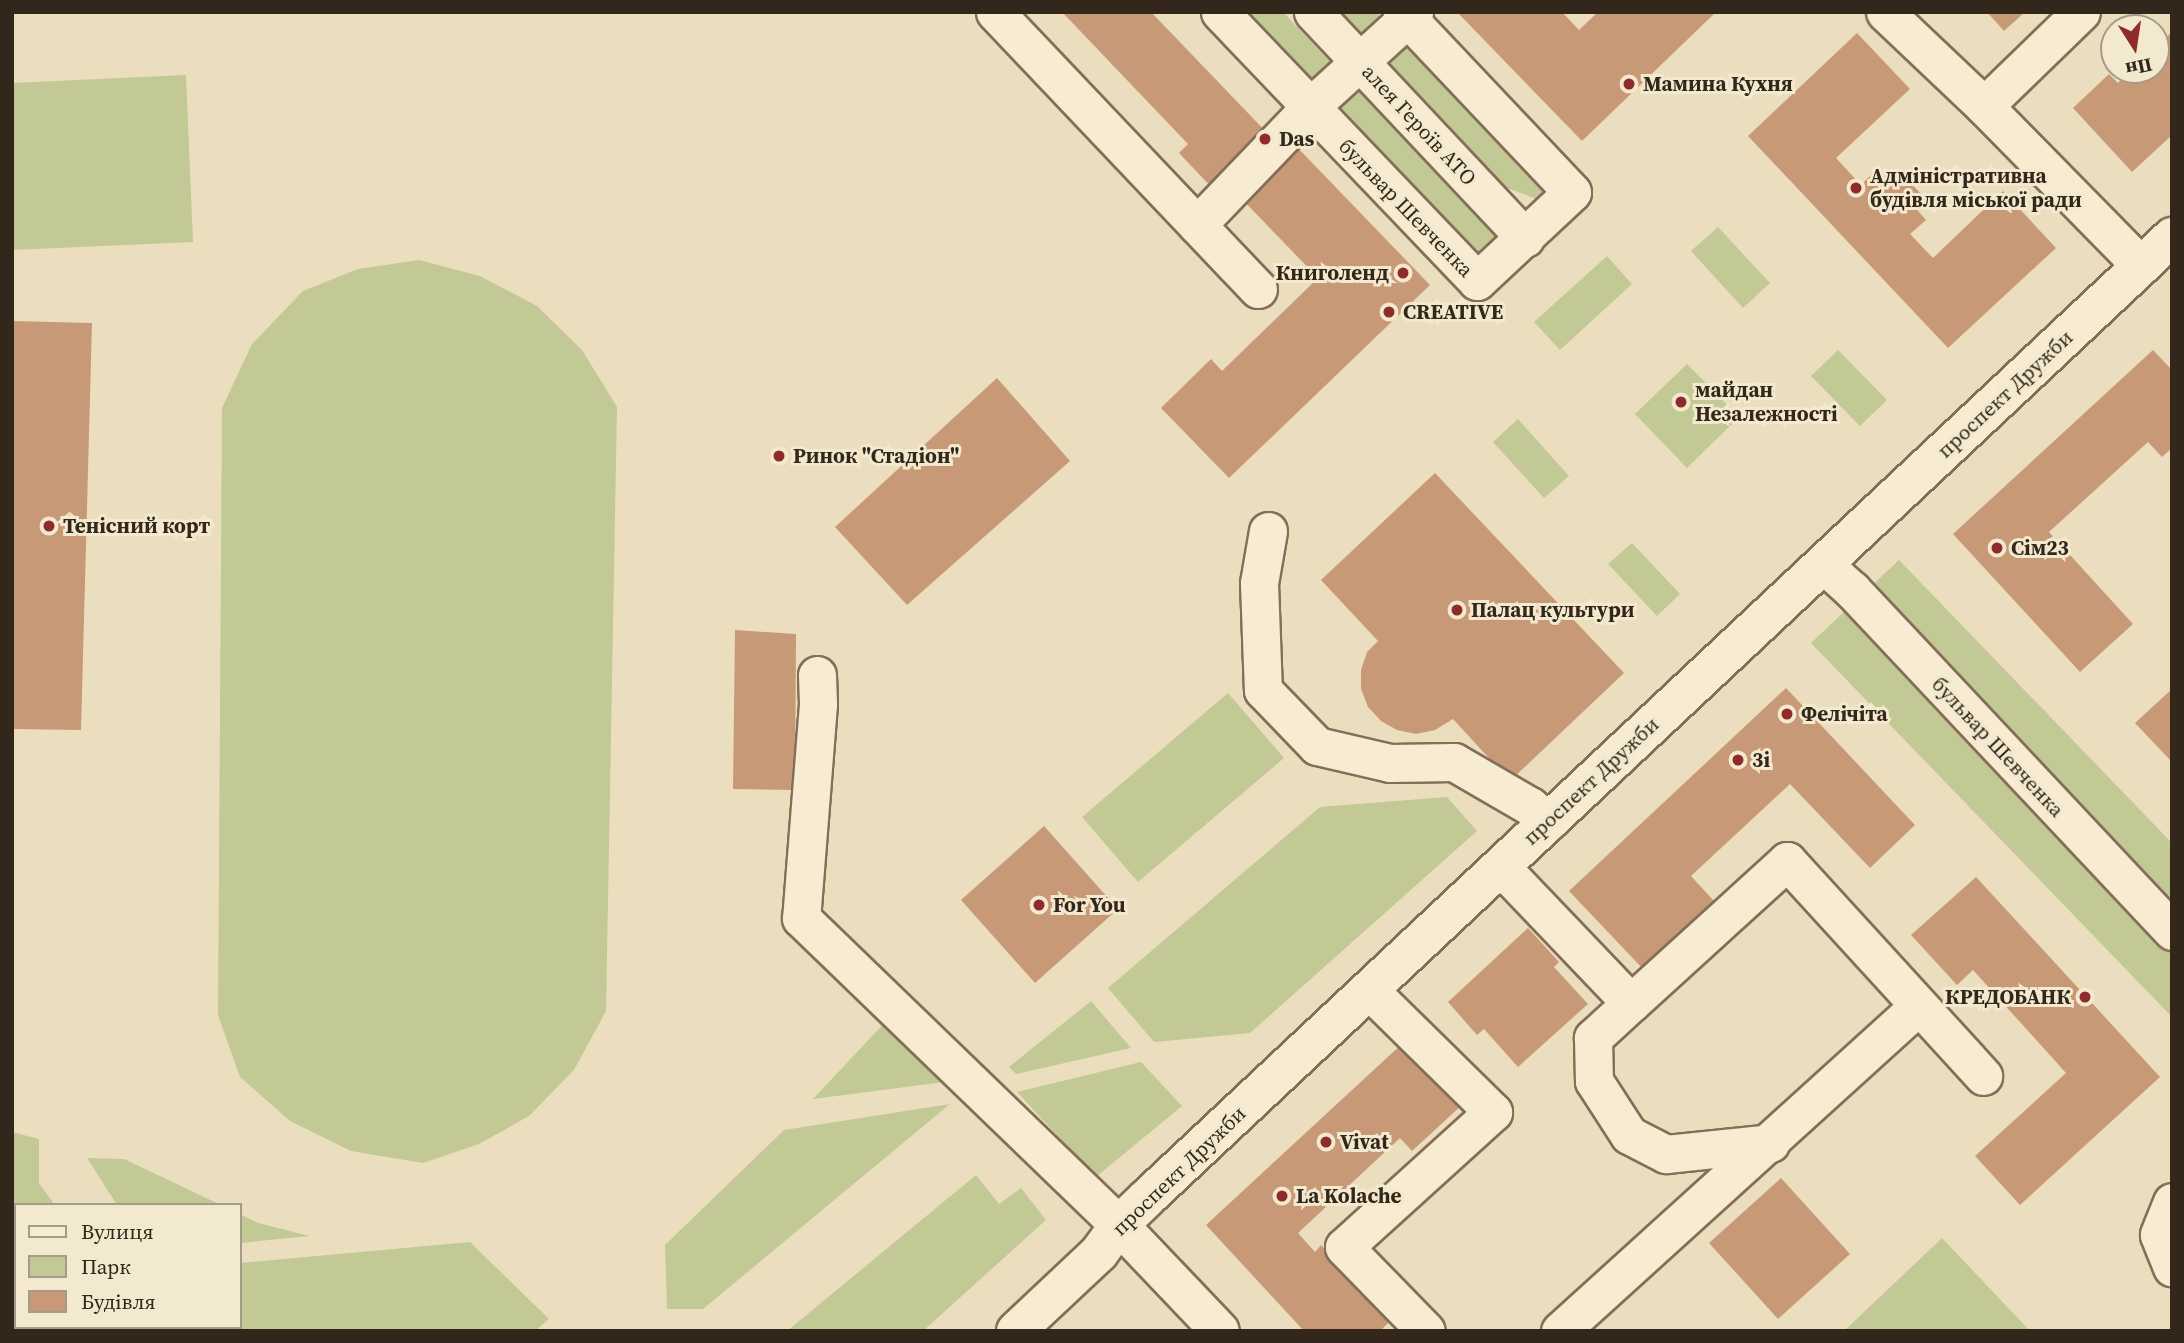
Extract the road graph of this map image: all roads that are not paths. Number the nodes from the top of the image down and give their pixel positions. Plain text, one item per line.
1 (995, 12) edge
2 (1220, 12) edge
3 (1313, 12) edge
4 (1885, 12) edge
5 (2081, 12) edge
6 (1408, 14) edge
7 (1358, 61) junction
8 (1984, 106) junction
9 (1310, 107) junction
10 (1197, 225) junction
11 (2172, 237) edge
12 (1525, 238) junction
13 (2141, 266) junction
14 (1258, 289) dead end
15 (1268, 531) dead end
16 (1823, 564) junction
17 (817, 675) dead end
18 (1548, 822) junction
19 (1501, 867) junction
20 (2172, 931) edge
21 (1369, 990) junction
22 (1631, 1003) junction
23 (1919, 1006) junction
24 (1983, 1076) dead end
25 (1770, 1143) junction
26 (2172, 1202) edge
27 (1119, 1225) junction
28 (2172, 1267) edge
29 (1016, 1331) edge
30 (1220, 1331) edge
31 (1426, 1331) edge
32 (1560, 1331) edge

1 - 10 street
2 - 9 street, бульвар Шевченка
3 - 7 street, алея Героїв АТО
4 - 8 street
5 - 8 street
6 - 7 street
6 - 12 street, бульвар Шевченка
7 - 9 street
7 - 12 street, алея Героїв АТО
8 - 13 street
9 - 10 street
9 - 12 street, бульвар Шевченка
10 - 14 street
11 - 13 street, проспект Дружби
13 - 16 street, проспект Дружби
15 - 18 street
16 - 18 street, проспект Дружби
16 - 20 street, бульвар Шевченка
17 - 27 street
18 - 19 street, проспект Дружби
19 - 21 street, проспект Дружби
19 - 22 street
21 - 27 street, проспект Дружби
21 - 31 street
22 - 23 street
22 - 25 street
23 - 24 street
23 - 25 street
25 - 32 street
26 - 28 street
27 - 29 street, проспект Дружби
27 - 30 street

